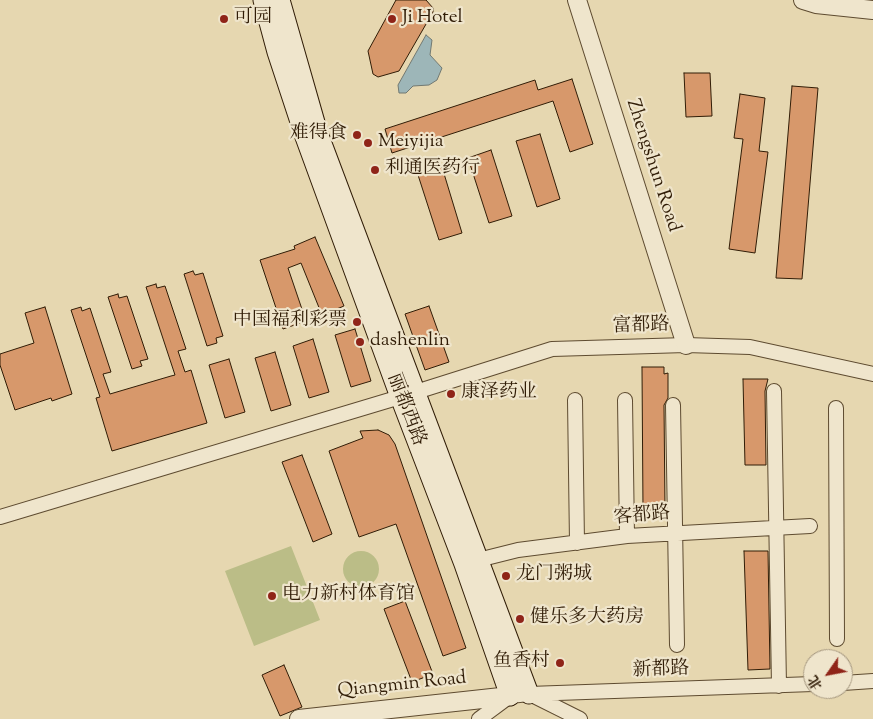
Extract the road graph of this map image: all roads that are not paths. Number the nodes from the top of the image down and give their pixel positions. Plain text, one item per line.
1 (264, 0) edge
2 (280, 0) edge
3 (577, 0) edge
4 (803, 0) edge
5 (873, 10) edge
6 (686, 345) junction
7 (873, 374) edge
8 (774, 391) dead end
9 (407, 395) junction
10 (575, 400) dead end
11 (625, 400) dead end
12 (673, 405) dead end
13 (836, 408) dead end
14 (0, 517) edge
15 (810, 526) dead end
16 (778, 528) junction
17 (675, 533) junction
18 (627, 536) junction
19 (577, 543) junction
20 (478, 560) junction
21 (837, 639) dead end
22 (677, 644) dead end
23 (873, 681) edge
24 (853, 682) edge
25 (803, 685) edge
26 (779, 686) junction
27 (520, 695) junction
28 (298, 719) edge
29 (479, 719) edge
30 (580, 719) edge

1 - 9 main road, 丽都西路
2 - 9 main road, 丽都西路
3 - 6 street, Zhengshun Road
4 - 5 street
6 - 7 street, 富都路
6 - 9 street, 富都路
8 - 16 street
9 - 14 street, 富都路
9 - 20 main road, 丽都西路
9 - 27 main road, 丽都西路
10 - 19 street
11 - 18 street
12 - 17 street
13 - 21 street
15 - 16 street, 客都路
16 - 17 street, 客都路
16 - 26 street
17 - 18 street, 客都路
17 - 22 street
18 - 19 street, 客都路
19 - 20 street, 客都路
20 - 27 main road, 丽都西路
23 - 24 street
25 - 26 street, 新都路
26 - 27 street, 新都路
27 - 28 street, Qiangmin Road
27 - 29 street
27 - 30 street

